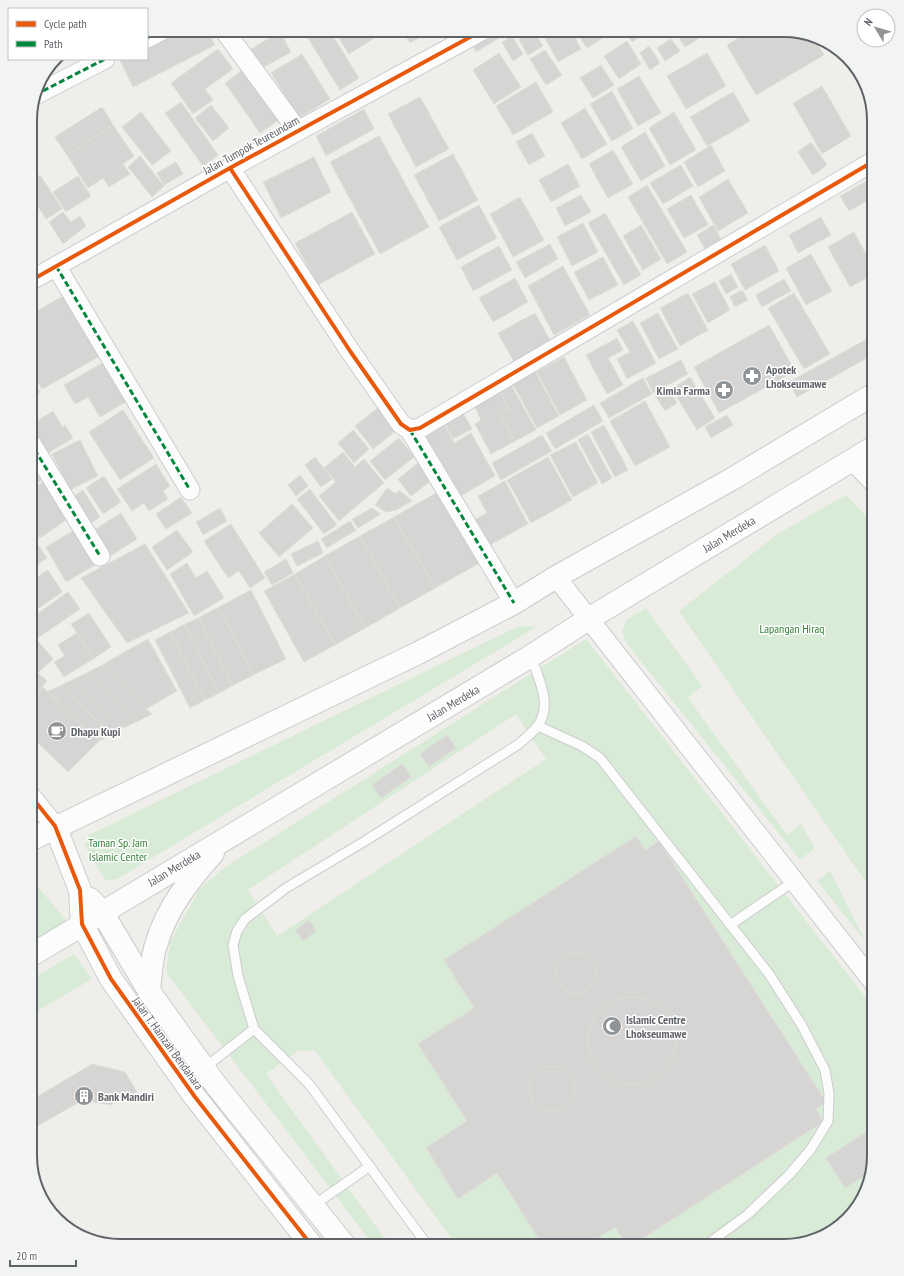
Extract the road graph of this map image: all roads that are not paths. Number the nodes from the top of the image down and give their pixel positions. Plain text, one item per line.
1 (229, 37) edge
2 (470, 37) edge
3 (104, 60) edge
4 (42, 91) edge
5 (298, 131) junction
6 (867, 165) edge
7 (230, 168) junction
8 (56, 266) junction
9 (37, 277) edge
10 (867, 398) edge
11 (410, 430) junction
12 (867, 451) edge
13 (37, 453) edge
14 (852, 460) junction
15 (867, 476) edge
16 (190, 490) dead end
17 (100, 556) dead end
18 (556, 577) junction
19 (514, 603) junction
20 (590, 618) junction
21 (530, 656) junction
22 (538, 726) junction
23 (37, 804) edge
24 (55, 826) junction
25 (37, 836) edge
26 (225, 838) junction
27 (793, 882) junction
28 (80, 890) junction
29 (102, 912) junction
30 (82, 924) junction
31 (730, 925) junction
32 (37, 952) edge
33 (867, 974) edge
34 (149, 991) junction
35 (254, 1029) junction
36 (204, 1068) junction
37 (370, 1166) junction
38 (314, 1205) junction
39 (307, 1239) edge
40 (340, 1239) edge
41 (423, 1239) edge
42 (715, 1239) edge

1 - 5 street
2 - 5 street, Jalan Tumpok Teureundam
3 - 4 street
5 - 7 street, Jalan Tumpok Teureundam
6 - 11 street
7 - 8 street, Jalan Tumpok Teureundam
7 - 11 street
8 - 9 street, Jalan Tumpok Teureundam
8 - 16 street
10 - 18 main road
11 - 19 street
12 - 14 main road, Jalan Merdeka
13 - 17 street
14 - 15 street
14 - 20 main road, Jalan Merdeka
18 - 19 main road
18 - 20 street
19 - 24 main road
20 - 21 main road, Jalan Merdeka
20 - 27 street
21 - 22 lane
21 - 26 main road, Jalan Merdeka
22 - 31 lane
22 - 35 lane
23 - 24 street
24 - 25 main road
24 - 28 main road, Jalan T. Hamzah Bendahara
26 - 29 main road, Jalan Merdeka
26 - 34 main road
27 - 31 lane
27 - 33 street
28 - 29 main road, Jalan T. Hamzah Bendahara
28 - 30 main road, Jalan T. Hamzah Bendahara
29 - 30 main road, Jalan Merdeka
29 - 34 main road, Jalan T. Hamzah Bendahara
30 - 32 main road, Jalan Merdeka
30 - 39 main road, Jalan T. Hamzah Bendahara
31 - 42 lane
34 - 36 main road, Jalan T. Hamzah Bendahara
35 - 36 lane
35 - 37 lane
36 - 38 main road, Jalan T. Hamzah Bendahara
37 - 38 lane
37 - 41 lane
38 - 40 main road, Jalan T. Hamzah Bendahara

